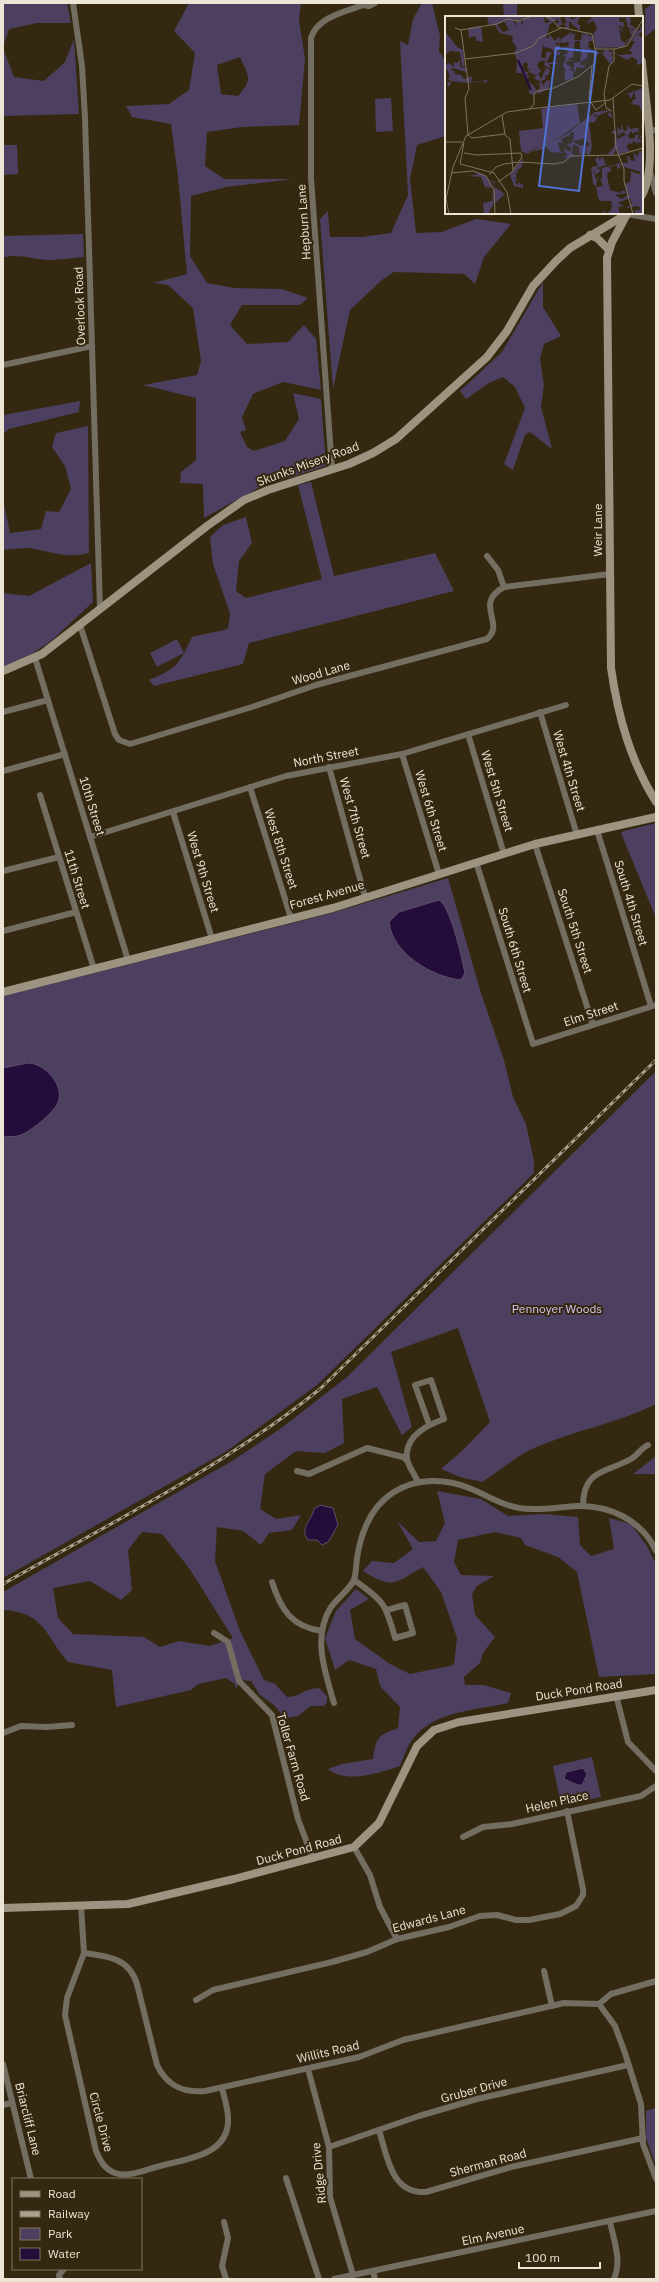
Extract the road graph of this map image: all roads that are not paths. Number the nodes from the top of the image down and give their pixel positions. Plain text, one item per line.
1 (73, 3) edge
2 (376, 3) edge
3 (638, 3) edge
4 (363, 4) edge
5 (639, 16) edge
6 (643, 68) edge
7 (652, 130) edge
8 (650, 171) junction
9 (643, 192) edge
10 (656, 193) edge
11 (627, 214) edge
12 (656, 219) edge
13 (590, 235) junction
14 (609, 250) junction
15 (92, 346) junction
16 (3, 365) edge
17 (332, 469) junction
18 (487, 556) dead end
19 (610, 574) junction
20 (504, 587) junction
21 (100, 609) junction
22 (80, 625) junction
23 (35, 658) junction
24 (3, 671) edge
25 (48, 700) junction
26 (566, 705) dead end
27 (3, 712) edge
28 (540, 712) junction
29 (468, 734) junction
30 (65, 754) junction
31 (402, 754) junction
32 (329, 767) junction
33 (3, 771) edge
34 (250, 787) junction
35 (40, 795) dead end
36 (656, 802) edge
37 (173, 812) junction
38 (656, 817) edge
39 (597, 830) junction
40 (577, 835) junction
41 (90, 837) junction
42 (535, 844) junction
43 (504, 854) junction
44 (59, 857) junction
45 (476, 862) junction
46 (3, 871) edge
47 (439, 874) junction
48 (365, 897) junction
49 (76, 912) junction
50 (292, 918) junction
51 (3, 931) edge
52 (212, 939) junction
53 (128, 960) junction
54 (94, 969) junction
55 (3, 992) edge
56 (654, 1005) edge
57 (593, 1025) junction
58 (533, 1044) joint
59 (429, 1424) junction
60 (648, 1445) dead end
61 (407, 1460) junction
62 (297, 1472) dead end
63 (418, 1482) junction
64 (583, 1506) junction
65 (656, 1551) edge
66 (354, 1580) junction
67 (272, 1582) dead end
68 (387, 1610) junction
69 (322, 1631) junction
70 (214, 1633) dead end
71 (656, 1690) edge
72 (616, 1695) junction
73 (334, 1703) dead end
74 (72, 1725) dead end
75 (3, 1733) edge
76 (656, 1771) edge
77 (656, 1786) edge
78 (566, 1811) junction
79 (463, 1837) dead end
80 (354, 1847) junction
81 (313, 1858) junction
82 (81, 1906) junction
83 (3, 1908) edge
84 (397, 1939) junction
85 (84, 1953) junction
86 (544, 1970) dead end
87 (656, 1981) edge
88 (196, 2000) dead end
89 (599, 2004) junction
90 (552, 2006) junction
91 (3, 2064) edge
92 (628, 2065) junction
93 (308, 2069) junction
94 (222, 2088) junction
95 (12, 2102) junction
96 (3, 2105) edge
97 (379, 2130) junction
98 (642, 2138) junction
99 (329, 2147) junction
100 (31, 2178) edge
101 (286, 2178) dead end
102 (656, 2178) edge
103 (656, 2211) edge
104 (224, 2222) dead end
105 (610, 2222) junction
106 (63, 2270) edge
107 (373, 2271) junction
108 (353, 2275) junction
109 (60, 2279) edge
110 (226, 2279) edge
111 (319, 2279) edge
112 (334, 2279) edge
113 (375, 2279) edge
114 (614, 2279) edge

1 - 15 street, Overlook Road
2 - 4 street, Hepburn Lane
3 - 5 main road
4 - 17 street, Hepburn Lane
6 - 7 main road
7 - 8 main road
8 - 9 main road
8 - 10 street
11 - 12 street
11 - 13 main road, Skunks Misery Road
11 - 14 main road, Weir Lane
13 - 14 main road
13 - 17 main road, Skunks Misery Road
14 - 19 main road, Weir Lane
15 - 16 street
15 - 21 street, Overlook Road
17 - 21 main road, Skunks Misery Road
18 - 20 street
19 - 20 street
19 - 36 main road, Weir Lane
20 - 22 street, Wood Lane
21 - 22 main road, Skunks Misery Road
22 - 23 main road, Skunks Misery Road
23 - 24 main road, Skunks Misery Road
23 - 25 street, 10th Street
25 - 27 street
25 - 30 street, 10th Street
26 - 28 street, North Street
28 - 29 street, North Street
28 - 40 street, West 4th Street
29 - 31 street, North Street
29 - 43 street, West 5th Street
30 - 33 street
30 - 41 street, 10th Street
31 - 32 street, North Street
31 - 47 street, West 6th Street
32 - 34 street, North Street
32 - 48 street, West 7th Street
34 - 37 street, North Street
34 - 50 street, West 8th Street
35 - 44 street, 11th Street
37 - 41 street, North Street
37 - 52 street, West 9th Street
38 - 39 main road, Forest Avenue
39 - 40 main road, Forest Avenue
39 - 56 street, South 4th Street
40 - 42 main road, Forest Avenue
41 - 53 street, 10th Street
42 - 43 main road, Forest Avenue
42 - 57 street, South 5th Street
43 - 45 main road, Forest Avenue
44 - 46 street
44 - 49 street, 11th Street
45 - 47 main road, Forest Avenue
45 - 58 street, South 6th Street
47 - 48 main road, Forest Avenue
48 - 50 main road, Forest Avenue
49 - 51 street
49 - 54 street, 11th Street
50 - 52 main road, Forest Avenue
52 - 53 main road, Forest Avenue
53 - 54 main road, Forest Avenue
54 - 55 main road, Forest Avenue
56 - 57 street, Elm Street
57 - 58 street, Elm Street
59 - 59 street
59 - 61 street
60 - 64 street
61 - 62 street
61 - 63 street
63 - 64 street
63 - 66 street
64 - 65 street
66 - 68 street
66 - 69 street
67 - 69 street
68 - 68 street
69 - 73 street
70 - 81 street, Toller Farm Road
71 - 72 main road, Duck Pond Road
72 - 76 street
72 - 80 main road, Duck Pond Road
74 - 75 street
77 - 78 street, Helen Place
78 - 79 street, Helen Place
78 - 84 street, Edwards Lane
80 - 81 main road, Duck Pond Road
80 - 84 street
81 - 82 main road, Duck Pond Road
82 - 83 main road, Duck Pond Road
82 - 85 street, Circle Drive
84 - 88 street, Edwards Lane
85 - 94 street, Willits Road
85 - 94 street, Circle Drive
86 - 90 street
87 - 89 street
89 - 90 street, Willits Road
89 - 92 street
90 - 93 street, Willits Road
91 - 95 street, Briarcliff Lane
92 - 97 street, Gruber Drive
92 - 98 street
93 - 94 street, Willits Road
93 - 99 street, Ridge Drive
95 - 96 street
95 - 100 street, Briarcliff Lane
97 - 98 street, Sherman Road
97 - 99 street, Gruber Drive
98 - 102 street
99 - 108 street, Ridge Drive
101 - 111 street
103 - 105 street, Elm Avenue
104 - 110 street
105 - 107 street, Elm Avenue
105 - 114 street
106 - 109 street
107 - 108 street, Elm Avenue
107 - 113 street
108 - 112 street, Elm Avenue

